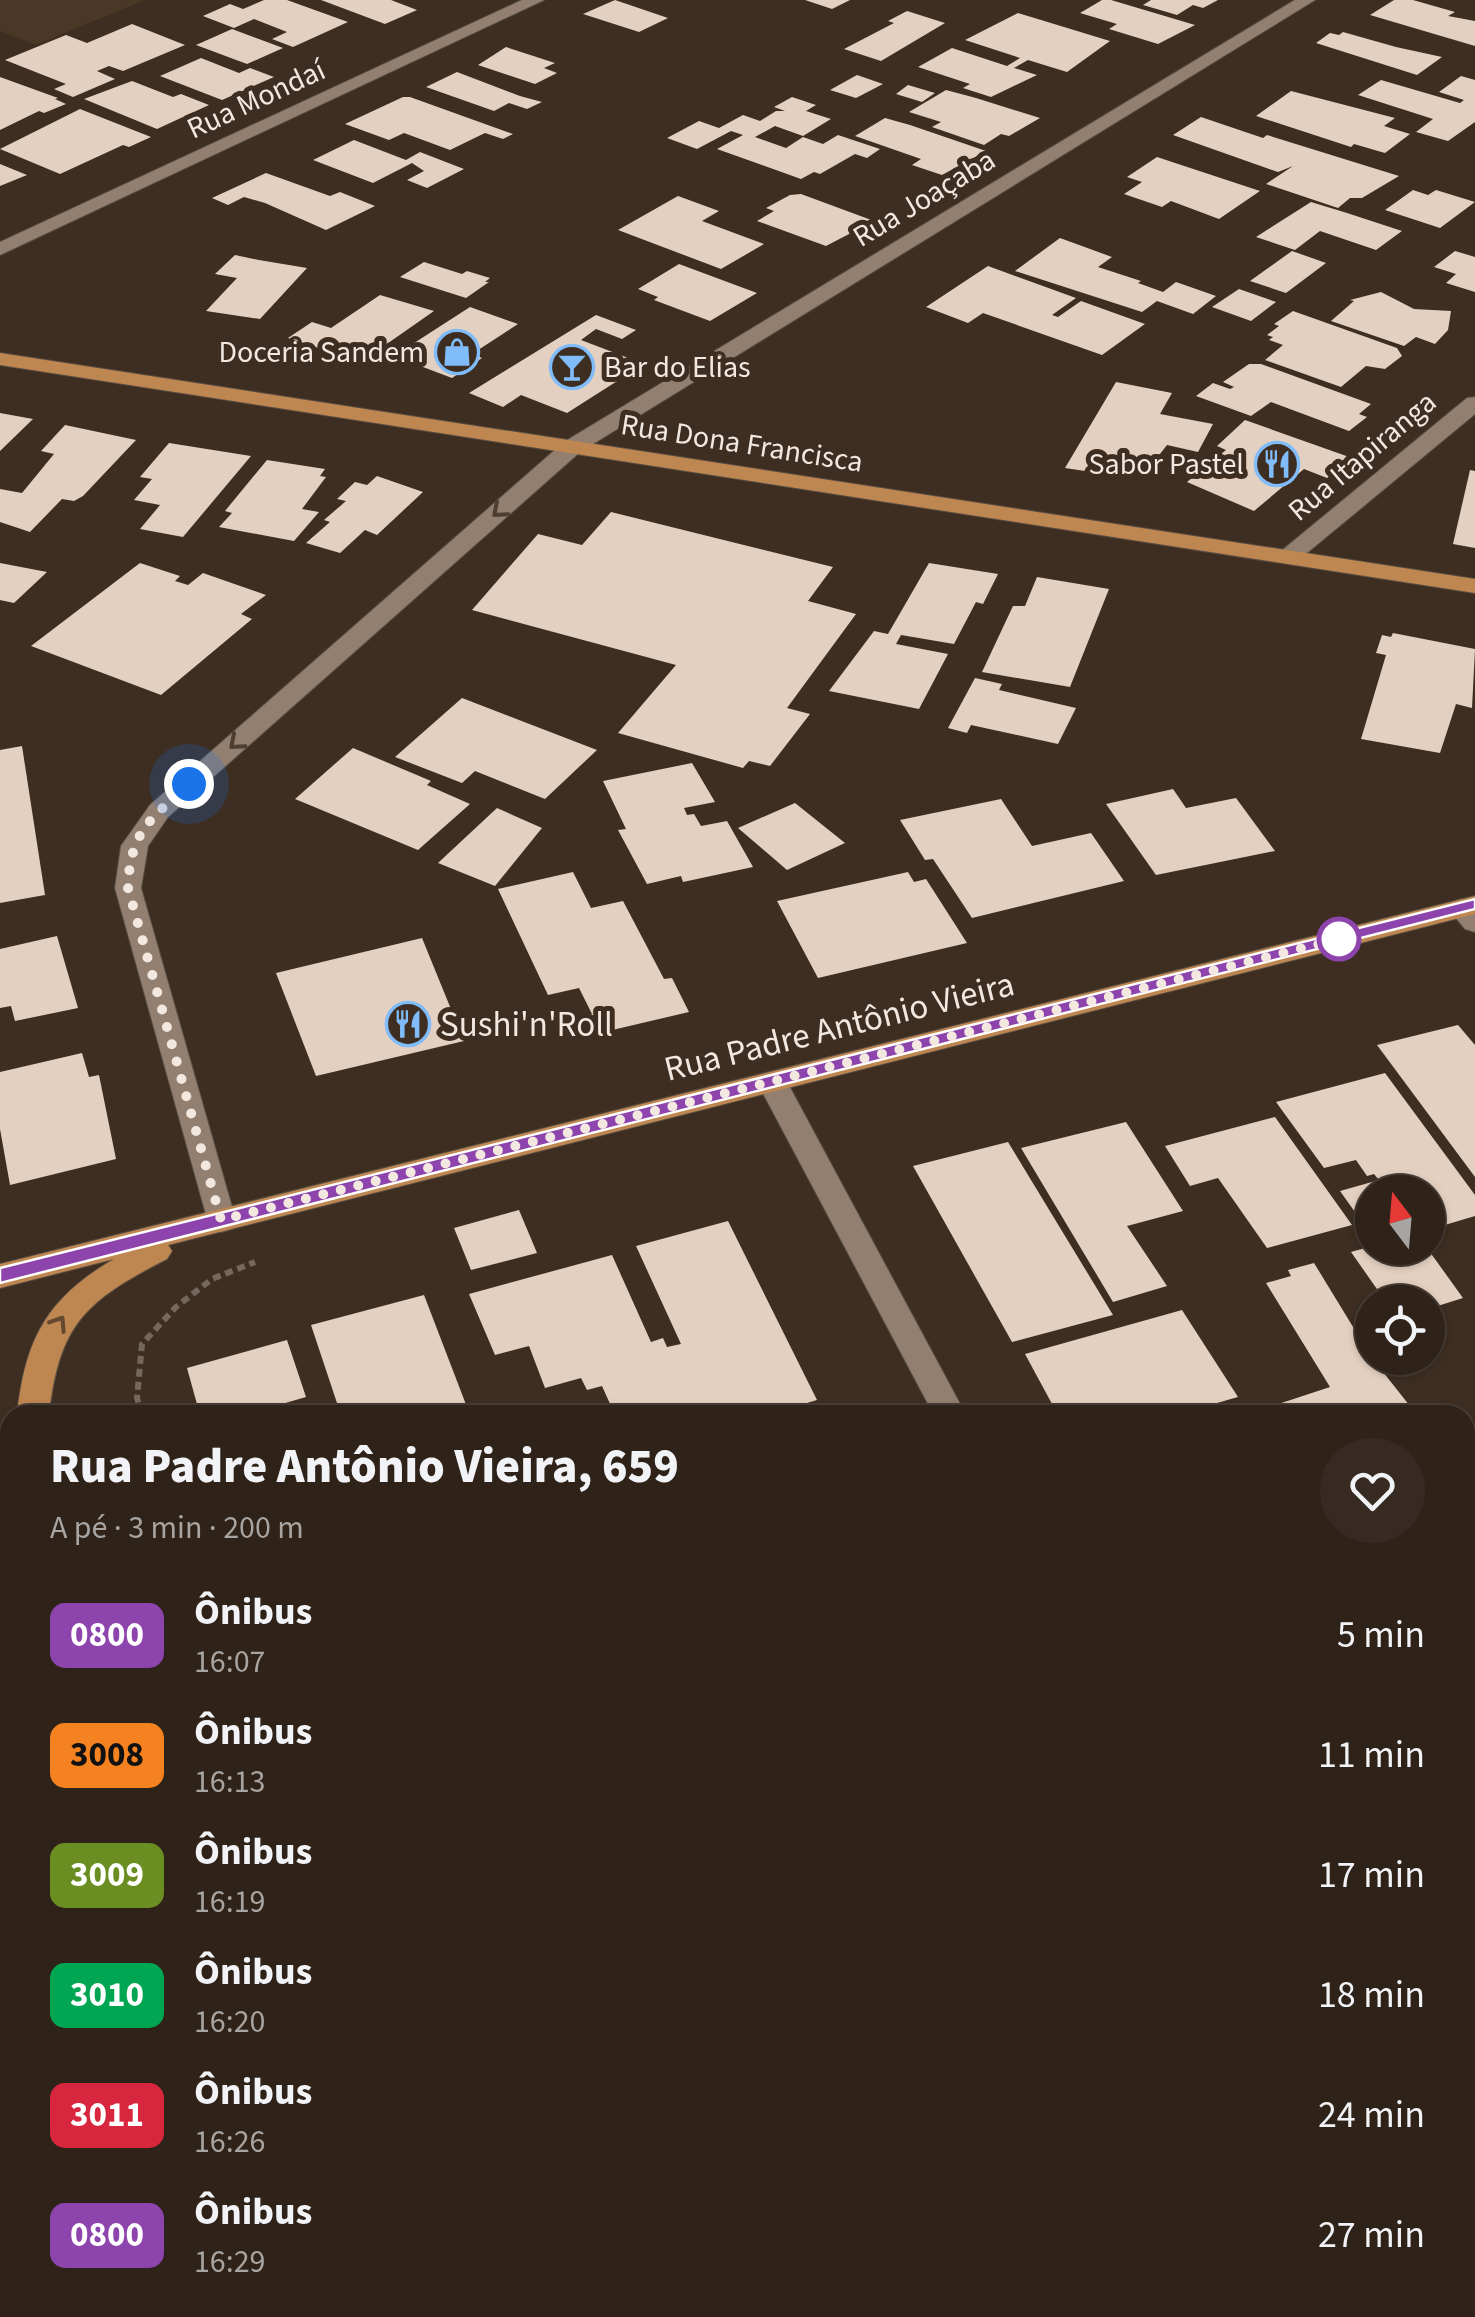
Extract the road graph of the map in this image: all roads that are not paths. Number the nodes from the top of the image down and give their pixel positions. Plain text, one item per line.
1 (536, 0) edge
2 (1308, 0) edge
3 (0, 248) edge
4 (0, 359) edge
5 (1475, 402) edge
6 (572, 447) junction
7 (1288, 557) junction
8 (1475, 586) edge
9 (1471, 912) edge
10 (772, 1082) junction
11 (221, 1220) junction
12 (0, 1276) edge
13 (34, 1405) edge
14 (945, 1405) edge

1 - 3 street, Rua Mondaí
2 - 6 street, Rua Joaçaba
4 - 6 main road, Rua Dona Francisca
5 - 7 street, Rua Itapiranga
6 - 7 main road, Rua Dona Francisca
6 -> 11 street, Rua Joaçaba
7 - 8 main road, Rua Dona Francisca
9 - 10 main road, Rua Padre Antônio Vieira
10 - 11 main road, Rua Padre Antônio Vieira
10 - 14 street
11 - 12 main road, Rua Padre Antônio Vieira
13 -> 11 main road, Rua Padre Antônio Vieira

